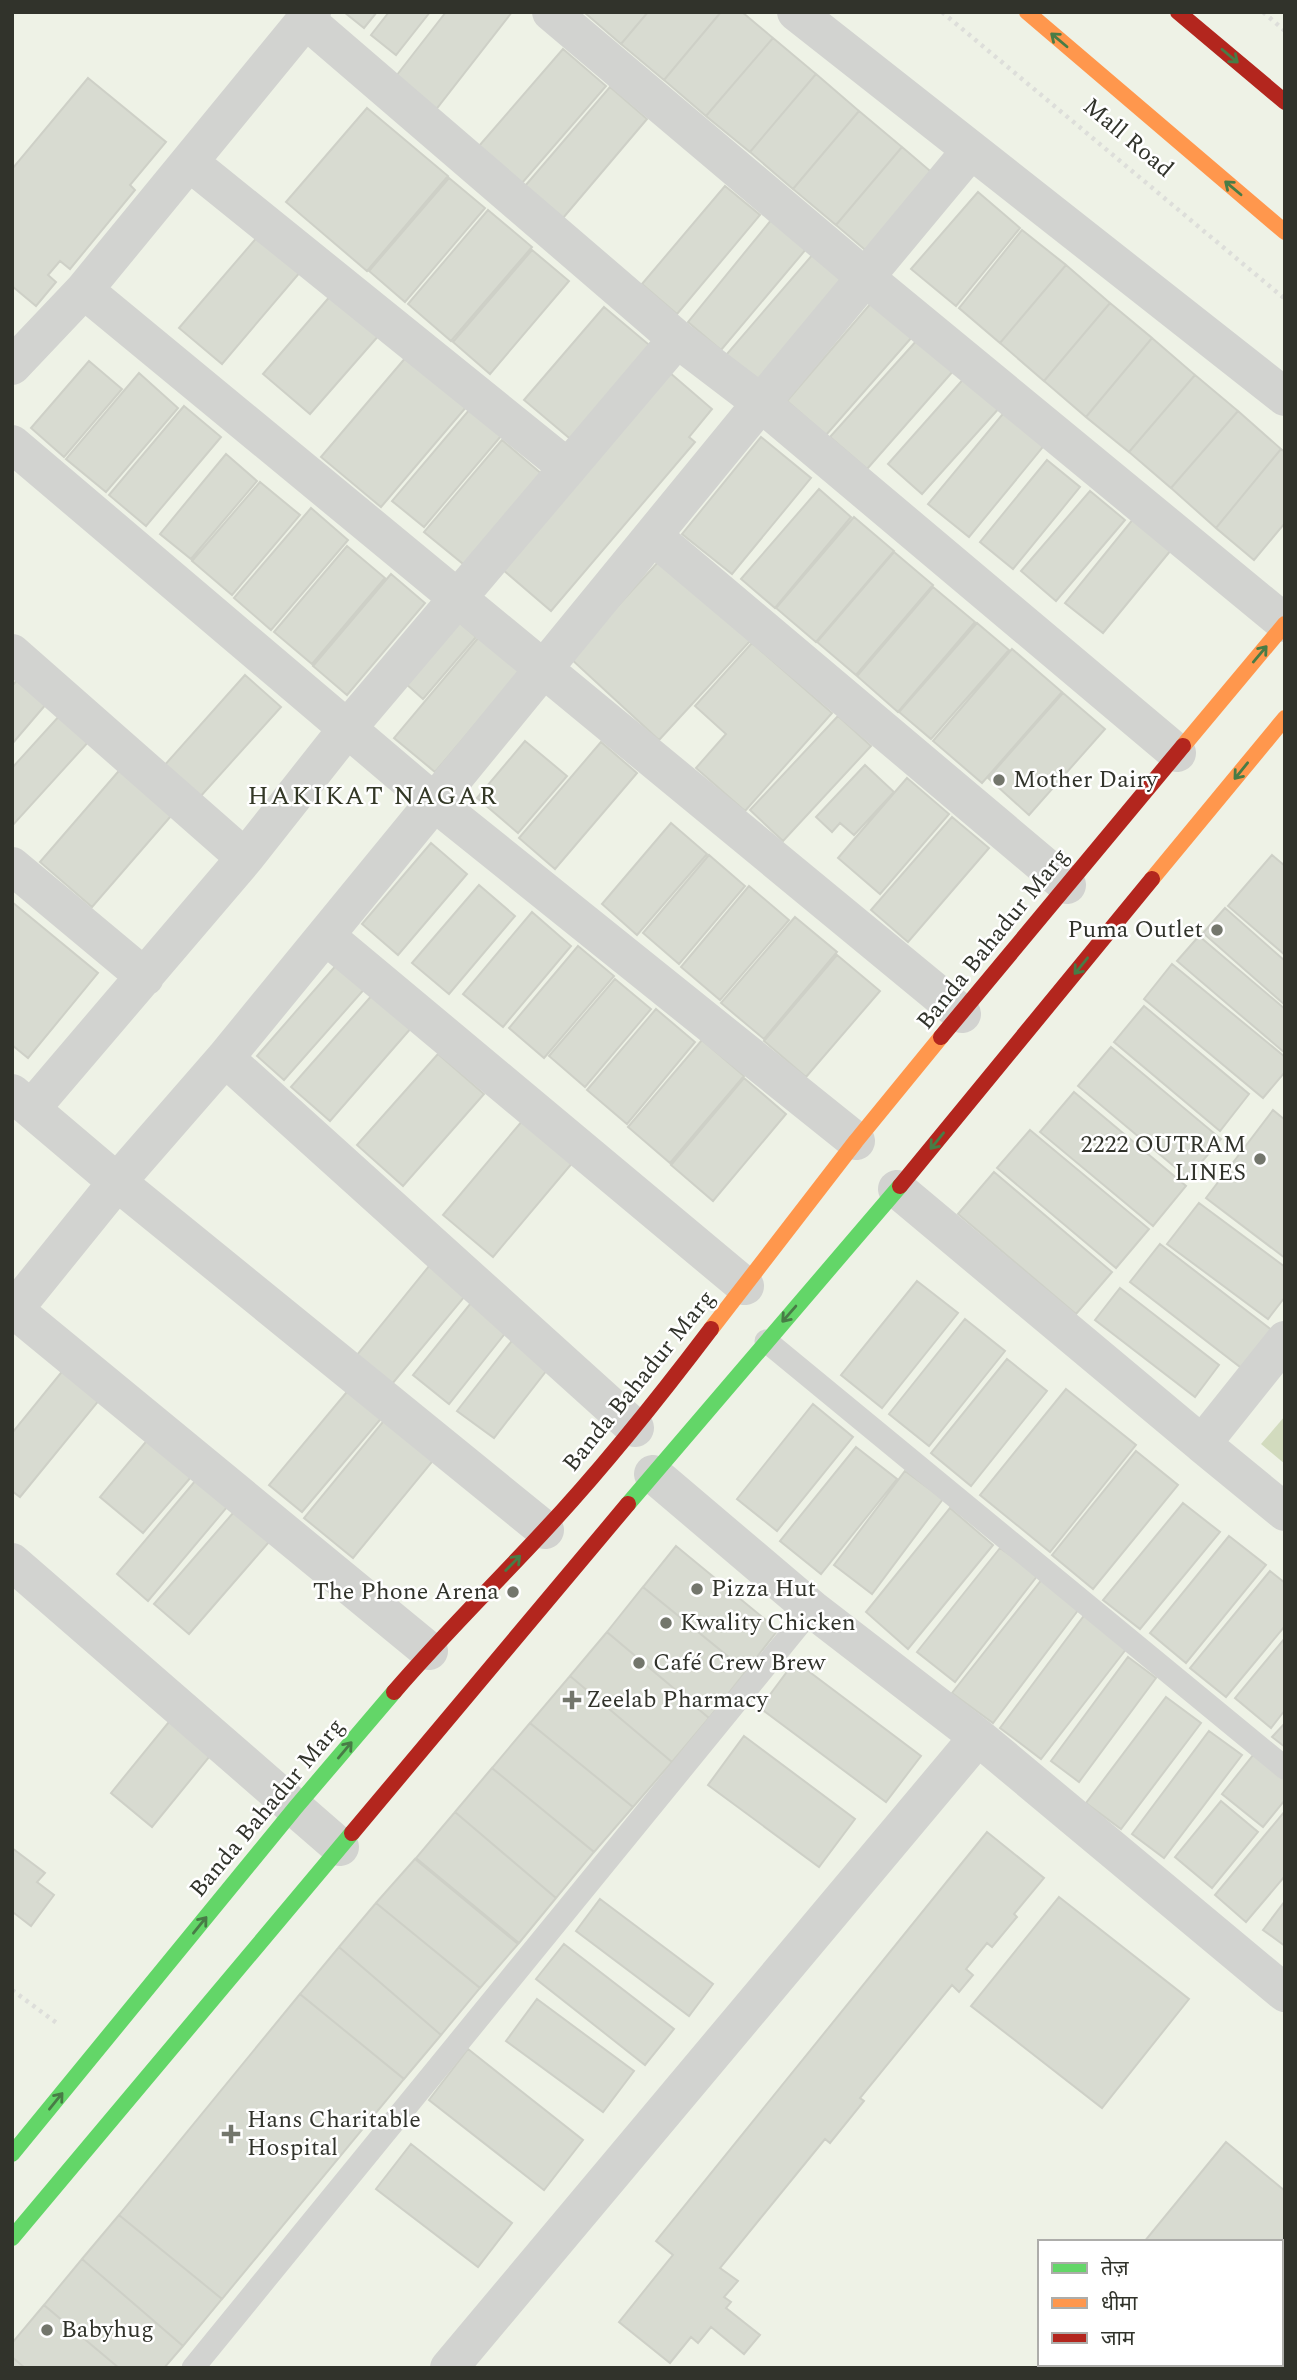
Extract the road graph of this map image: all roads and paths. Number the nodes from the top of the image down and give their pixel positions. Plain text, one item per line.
1 (551, 12) edge
2 (796, 12) edge
3 (942, 12) edge
4 (1027, 12) edge
5 (1178, 12) edge
6 (1263, 12) edge
7 (309, 16) edge
8 (1285, 31) edge
9 (1285, 102) edge
10 (971, 150) junction
11 (189, 162) junction
12 (1285, 232) edge
13 (866, 278) junction
14 (84, 290) junction
15 (1285, 299) edge
16 (677, 339) junction
17 (12, 366) edge
18 (1285, 397) edge
19 (761, 403) junction
20 (12, 444) edge
21 (568, 468) junction
22 (653, 536) junction
23 (458, 598) junction
24 (1285, 623) edge
25 (12, 653) edge
26 (545, 669) junction
27 (1285, 718) edge
28 (346, 730) junction
29 (1177, 753) junction
30 (435, 803) junction
31 (245, 859) junction
32 (12, 866) edge
33 (1067, 885) junction
34 (326, 936) junction
35 (145, 977) junction
36 (962, 1014) junction
37 (225, 1058) junction
38 (22, 1101) edge
39 (856, 1141) junction
40 (117, 1182) junction
41 (897, 1189) junction
42 (745, 1286) junction
43 (13, 1310) edge
44 (1285, 1340) edge
45 (765, 1341) junction
46 (635, 1428) junction
47 (1202, 1444) junction
48 (653, 1474) junction
49 (1285, 1512) edge
50 (545, 1530) junction
51 (12, 1562) edge
52 (811, 1609) junction
53 (429, 1651) junction
54 (978, 1737) junction
55 (1285, 1768) edge
56 (296, 1807) junction
57 (340, 1847) junction
58 (12, 1990) edge
59 (1285, 1993) edge
60 (20, 1996) dead end
61 (12, 2154) edge
62 (12, 2238) edge
63 (193, 2368) edge
64 (449, 2368) edge

1 - 13 street
2 - 10 street
3 - 15 path, Mall Road
12 -> 4 street, Mall Road
5 -> 9 street
6 - 8 path
7 - 11 street
7 - 16 street
10 - 13 street
10 - 18 street
11 - 14 street
11 - 21 street
13 - 19 street
13 - 24 street
14 - 17 street
14 - 23 street
16 - 19 street
16 - 21 street
19 - 22 street
19 - 29 street
20 - 28 street
21 - 23 street
22 - 26 street
22 - 33 street
23 - 26 street
23 - 28 street
29 -> 24 street, Banda Bahadur Marg
25 - 31 street
26 - 30 street
26 - 36 street
27 -> 41 street
28 - 30 street
28 - 31 street
29 - 33 street, Banda Bahadur Marg
30 - 34 street
30 - 39 street
31 - 35 street
32 - 35 street
33 - 36 street, Banda Bahadur Marg
34 - 37 street
34 - 42 street
35 - 38 street
36 - 39 street, Banda Bahadur Marg
37 - 40 street
37 - 46 street
38 - 40 street
39 - 42 street, Banda Bahadur Marg
40 - 43 street
40 - 50 street
41 -> 45 street
41 - 47 street
42 - 46 street, Banda Bahadur Marg
43 - 53 street
44 - 47 street
45 - 48 street
45 - 55 lane
46 - 50 street, Banda Bahadur Marg
47 - 49 street
48 - 52 street
48 - 57 street
53 -> 50 street, Banda Bahadur Marg
51 - 56 street
52 - 54 street
52 - 63 lane
56 -> 53 street, Banda Bahadur Marg
54 - 59 street
54 - 64 street
56 - 57 street
61 -> 56 street, Banda Bahadur Marg
57 - 62 street
58 - 60 path

